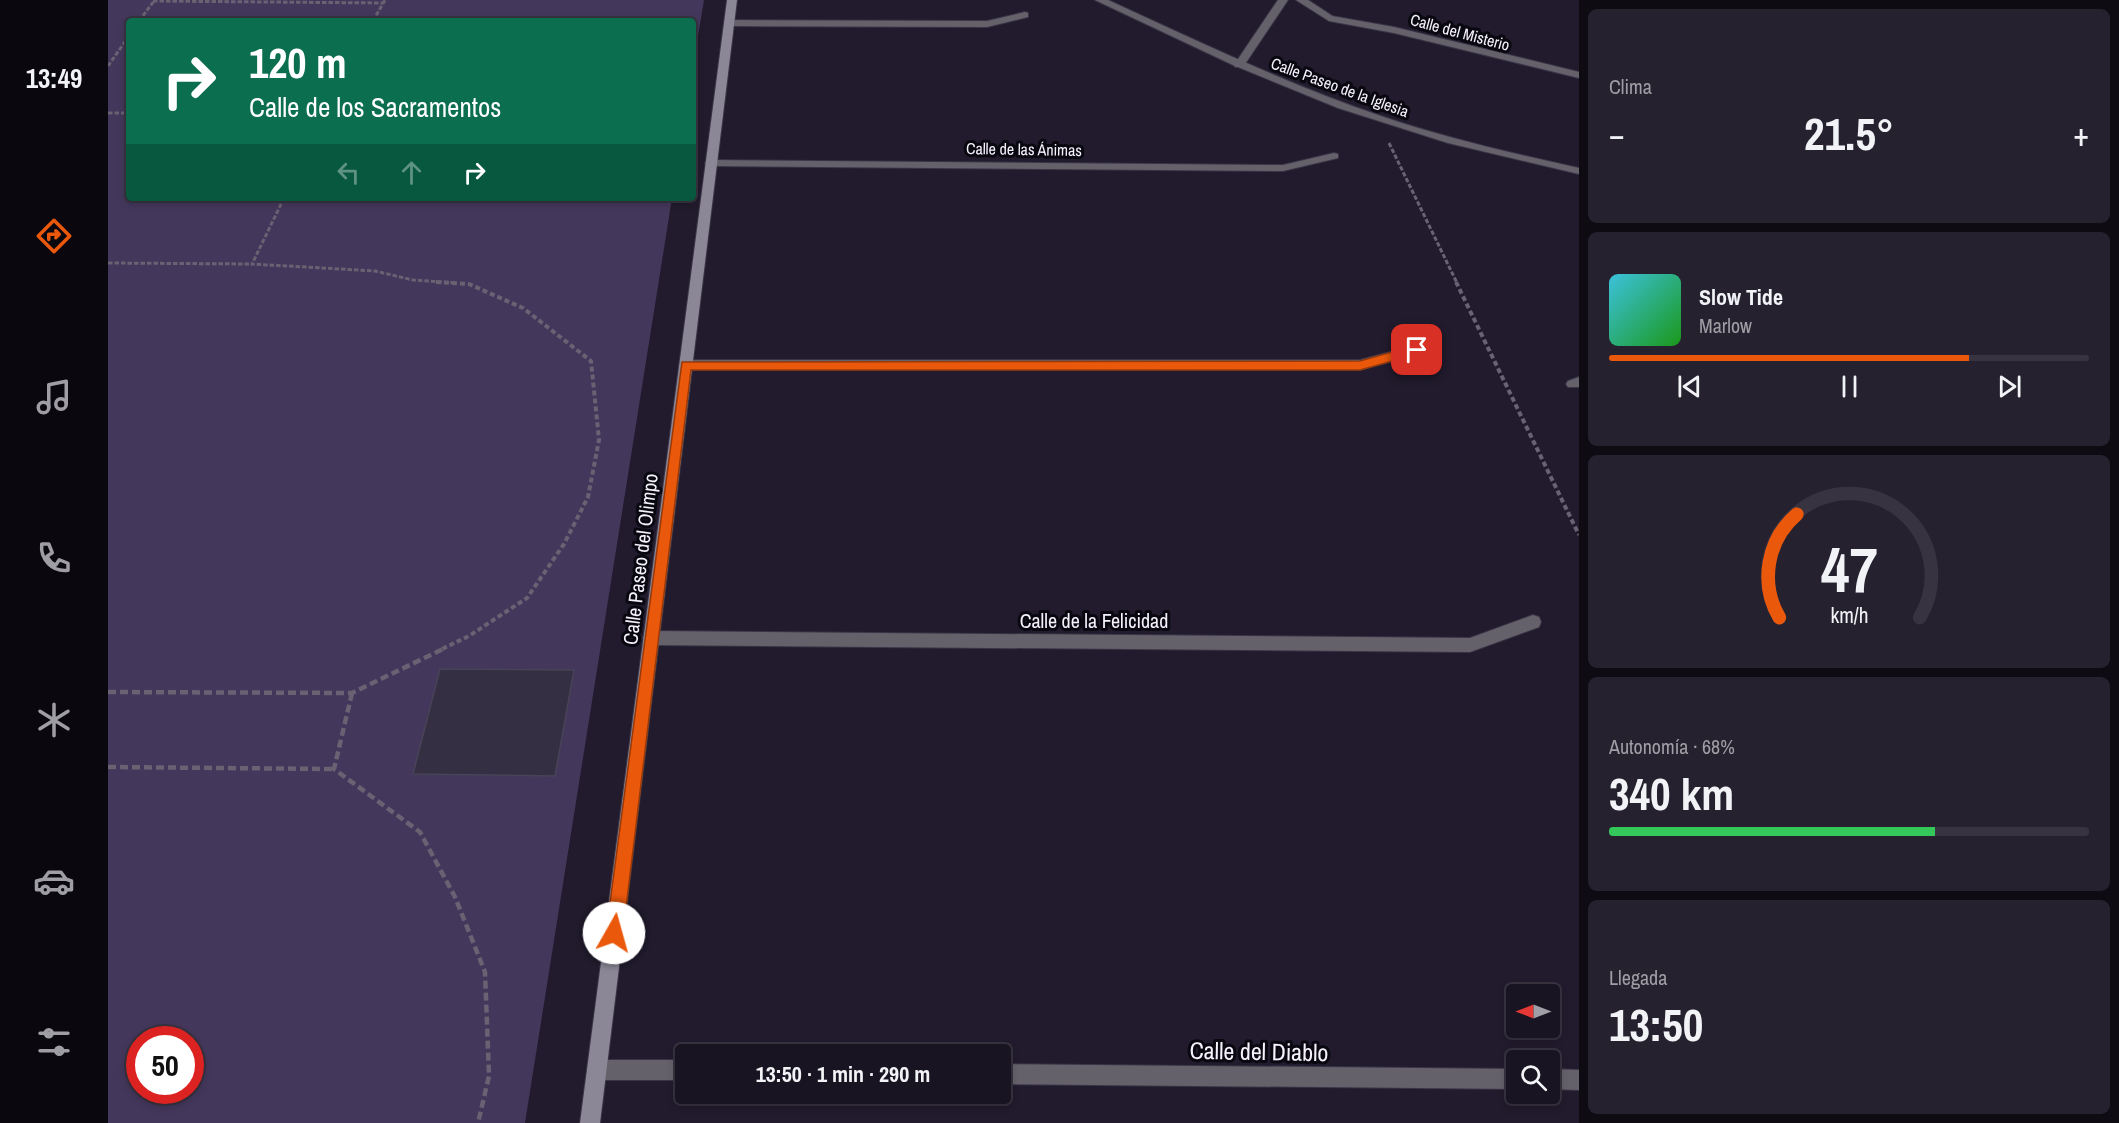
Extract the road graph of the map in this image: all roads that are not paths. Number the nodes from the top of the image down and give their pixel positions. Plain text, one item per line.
1 (732, 0) edge
2 (1100, 0) edge
3 (1284, 0) edge
4 (1301, 0) edge
5 (1025, 15) dead end
6 (729, 23) junction
7 (1239, 65) junction
8 (1579, 75) edge
9 (1334, 156) dead end
10 (711, 163) junction
11 (1579, 171) edge
12 (1417, 350) dead end
13 (686, 365) junction
14 (1533, 622) dead end
15 (651, 638) junction
16 (597, 1070) junction
17 (675, 1071) edge
18 (1011, 1074) edge
19 (1506, 1079) edge
20 (1560, 1079) edge
21 (1579, 1080) edge
22 (590, 1123) edge

1 - 6 main road, Calle Paseo del Olimpo
2 - 7 street, Calle Paseo de la Iglesia
3 - 7 street
4 - 8 street, Calle del Misterio
5 - 6 street
6 - 10 main road, Calle Paseo del Olimpo
7 - 11 street, Calle Paseo de la Iglesia
9 - 10 street, Calle de las Ánimas
10 - 13 main road, Calle Paseo del Olimpo
12 - 13 street
13 - 15 main road, Calle Paseo del Olimpo
14 - 15 street, Calle de la Felicidad
15 - 16 main road, Calle Paseo del Olimpo
16 - 17 street
16 - 22 main road, Calle Paseo del Olimpo
18 - 19 street, Calle del Diablo
20 - 21 street

